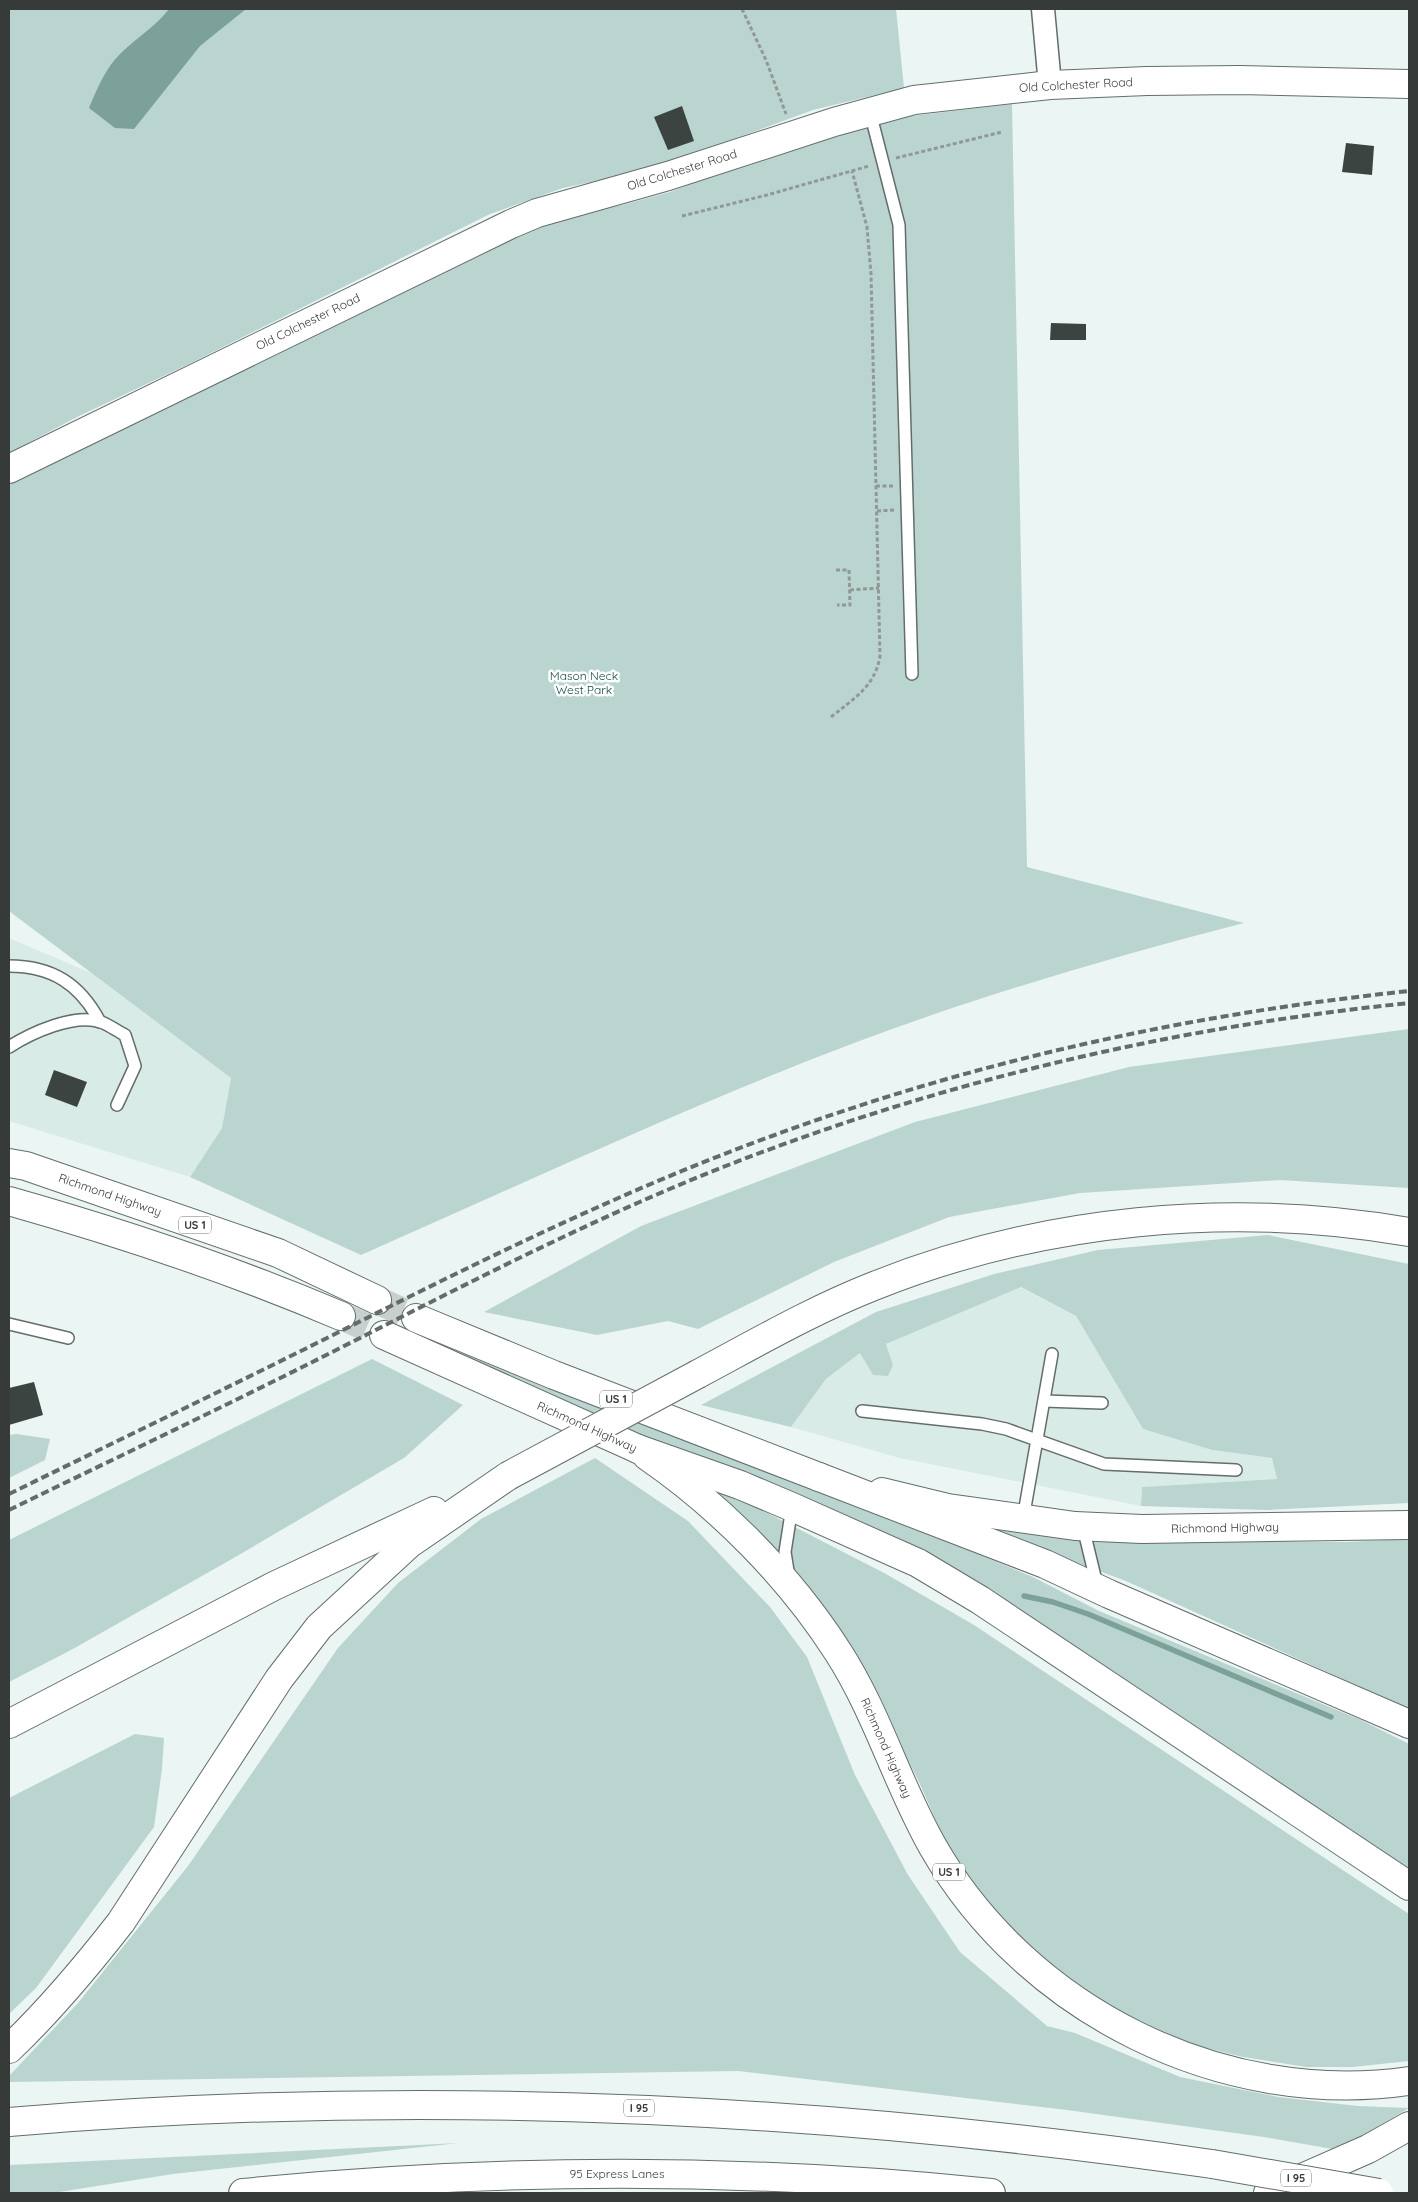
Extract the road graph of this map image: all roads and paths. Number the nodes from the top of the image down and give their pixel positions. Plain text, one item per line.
1 (742, 9) edge
2 (1043, 9) edge
3 (1409, 84) edge
4 (1050, 85) junction
5 (870, 112) junction
6 (1002, 132) dead end
7 (792, 135) junction
8 (892, 159) dead end
9 (870, 165) dead end
10 (852, 171) junction
11 (682, 216) dead end
12 (9, 469) edge
13 (836, 570) dead end
14 (879, 588) junction
15 (850, 590) junction
16 (837, 605) dead end
17 (912, 674) dead end
18 (830, 716) dead end
19 (9, 966) edge
20 (100, 1022) junction
21 (9, 1047) edge
22 (117, 1105) dead end
23 (9, 1163) edge
24 (9, 1201) edge
25 (1409, 1232) edge
26 (377, 1300) tunnel mouth
27 (341, 1316) tunnel mouth
28 (416, 1318) tunnel mouth
29 (9, 1324) edge
30 (384, 1335) tunnel mouth
31 (68, 1338) dead end
32 (1052, 1354) dead end
33 (1044, 1401) junction
34 (1102, 1403) dead end
35 (862, 1411) dead end
36 (1037, 1440) junction
37 (638, 1449) junction
38 (1236, 1470) dead end
39 (508, 1476) junction
40 (819, 1477) junction
41 (792, 1507) junction
42 (1023, 1519) junction
43 (1409, 1525) edge
44 (1083, 1526) junction
45 (791, 1589) junction
46 (1098, 1590) junction
47 (9, 1724) edge
48 (1409, 1724) edge
49 (1409, 1886) edge
50 (9, 2049) edge
51 (1409, 2081) edge
52 (9, 2122) edge
53 (1409, 2126) edge
54 (243, 2193) edge
55 (991, 2193) edge
56 (1268, 2193) edge
57 (1379, 2193) edge

1 - 7 path
2 - 4 street
3 - 4 main road, Old Colchester Road
4 - 5 main road, Old Colchester Road
5 - 7 main road, Old Colchester Road
5 - 17 lane
6 - 8 path
7 - 12 main road, Old Colchester Road
9 - 10 path
10 - 11 path
10 - 14 path
13 - 15 path
14 - 15 path
14 - 18 path
15 - 16 path
19 - 20 lane
20 - 21 lane
20 - 22 lane
23 - 26 main road, Richmond Highway / US 1
24 - 27 main road
25 - 39 main road, bridge
28 - 40 main road, Richmond Highway / US 1
29 - 31 lane
30 - 37 main road, Richmond Highway / US 1
32 - 33 lane
33 - 34 lane
33 - 36 lane
35 - 36 lane
36 - 38 lane
36 - 42 lane
37 - 41 main road
37 - 45 main road, Richmond Highway / US 1
39 - 47 main road
39 - 50 main road
40 - 42 main road, Richmond Highway / US 1
40 - 46 main road
41 - 45 lane
41 - 49 main road
42 - 44 main road, Richmond Highway / US 1
43 - 44 main road, Richmond Highway / US 1
44 - 46 lane
45 - 51 main road, Richmond Highway / US 1
46 - 48 main road
52 - 57 main road, I 95, bridge
53 - 56 main road
54 - 55 main road, 95 Express Lanes

